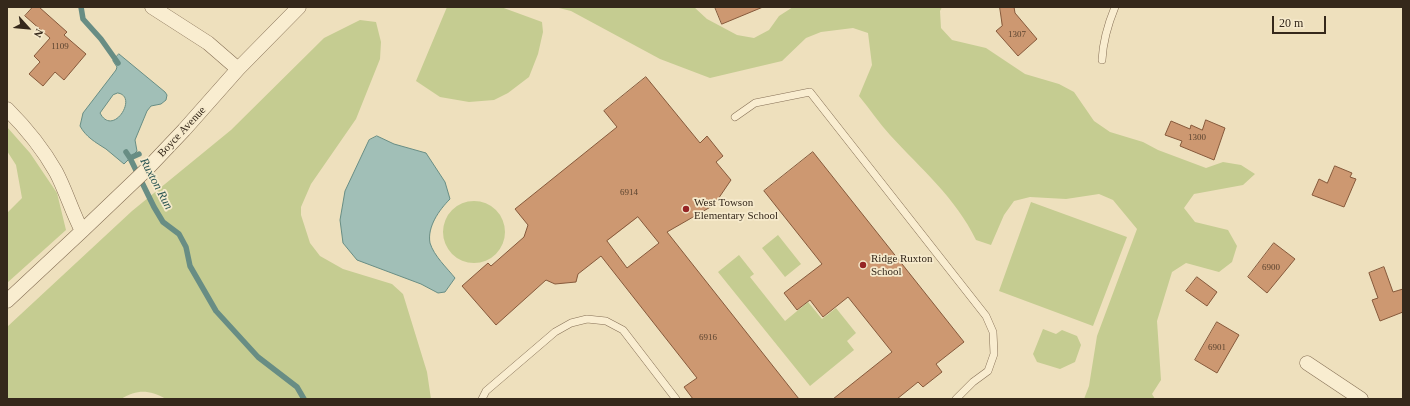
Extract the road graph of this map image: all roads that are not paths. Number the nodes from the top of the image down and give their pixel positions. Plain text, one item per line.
1 (152, 7) edge
2 (299, 7) edge
3 (1115, 7) edge
4 (1102, 60) dead end
5 (238, 70) junction
6 (7, 110) edge
7 (735, 117) dead end
8 (82, 231) junction
9 (7, 301) edge
10 (1307, 363) dead end
11 (482, 399) edge
12 (676, 399) edge
13 (956, 399) edge
14 (1361, 399) edge

1 - 5 street
2 - 5 street, Boyce Avenue
3 - 4 lane
5 - 8 street, Boyce Avenue
6 - 8 street
7 - 13 lane
8 - 9 street, Boyce Avenue
10 - 14 street
11 - 12 lane

